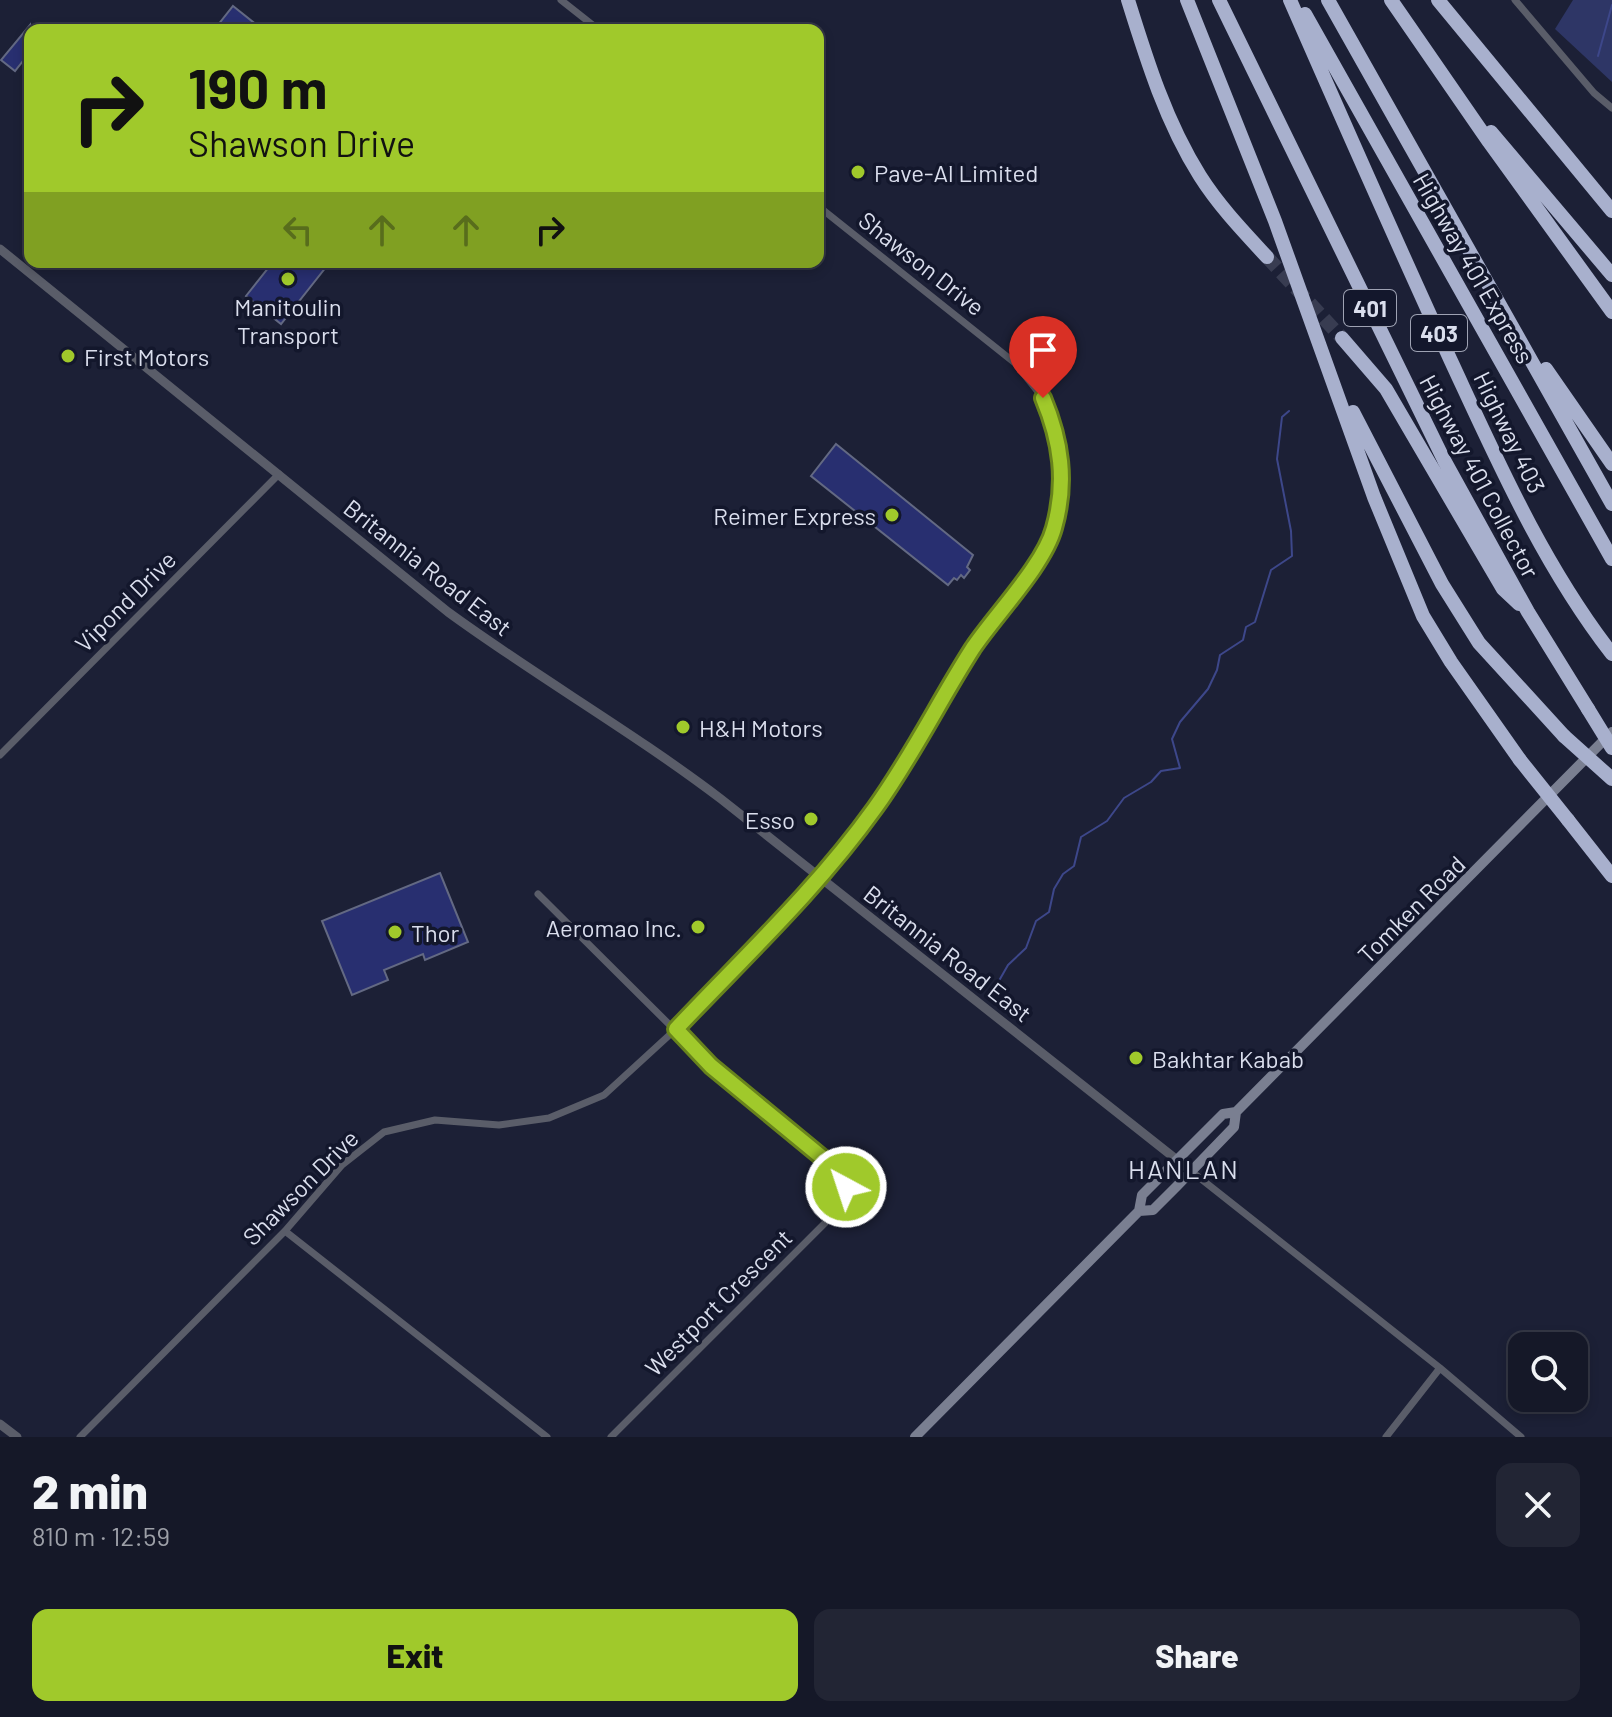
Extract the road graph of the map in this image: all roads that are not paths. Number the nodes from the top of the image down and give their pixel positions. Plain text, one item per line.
1 (561, 0) edge
2 (1128, 0) edge
3 (1187, 0) edge
4 (1219, 0) edge
5 (1290, 0) edge
6 (1297, 0) edge
7 (1328, 0) edge
8 (1391, 0) edge
9 (1438, 0) edge
10 (1515, 0) edge
11 (591, 24) edge
12 (1442, 72) junction
13 (1612, 108) edge
14 (824, 211) edge
15 (1612, 211) edge
16 (0, 249) edge
17 (1469, 252) junction
18 (1267, 257) tunnel mouth
19 (1612, 275) edge
20 (1612, 312) edge
21 (1342, 338) tunnel mouth
22 (1326, 358) junction
23 (1612, 464) edge
24 (279, 474) junction
25 (1612, 504) edge
26 (1612, 559) edge
27 (1528, 612) junction
28 (1612, 654) edge
29 (1612, 732) edge
30 (1612, 748) edge
31 (0, 755) edge
32 (1612, 779) edge
33 (1612, 876) edge
34 (820, 878) junction
35 (538, 894) dead end
36 (676, 1029) junction
37 (1236, 1112) junction
38 (1177, 1160) junction
39 (1191, 1171) junction
40 (1139, 1211) junction
41 (285, 1231) junction
42 (1440, 1368) junction
43 (0, 1424) edge
44 (17, 1437) edge
45 (80, 1437) edge
46 (547, 1437) edge
47 (611, 1437) edge
48 (915, 1437) edge
49 (1386, 1437) edge
50 (1521, 1437) edge

1 - 11 street
2 - 18 highway
3 - 22 highway
4 - 27 highway, Highway 401 Collector / 401
5 - 28 highway, Highway 403 / 403
6 - 26 highway, Highway 401 Express
7 - 17 highway, Highway 401 Express
8 - 12 highway
9 - 15 highway
10 - 13 street
12 - 19 highway
12 - 20 highway
14 - 34 street, Shawson Drive
16 - 24 street, Britannia Road East
17 - 23 highway
17 - 25 highway, Highway 401 Express
21 - 27 highway
22 - 32 highway, bridge
22 - 33 highway, bridge
24 - 31 street, Vipond Drive
24 - 34 street, Britannia Road East
27 - 30 highway, Highway 401 Collector / 401, bridge
29 - 37 main road, Tomken Road
34 - 36 street, Shawson Drive
34 - 38 street, Britannia Road East
35 - 36 street, Westport Crescent
36 - 41 street, Shawson Drive
36 - 47 street, Westport Crescent
37 - 38 main road, Tomken Road
37 - 39 main road, Tomken Road
38 - 39 street, Britannia Road East
38 - 40 main road, Tomken Road
39 - 40 main road, Tomken Road
39 - 42 street, Britannia Road East
40 - 48 main road, Tomken Road
41 - 45 street, Shawson Drive
41 - 46 street
42 - 49 street
42 - 50 street, Britannia Road East
43 - 44 street

